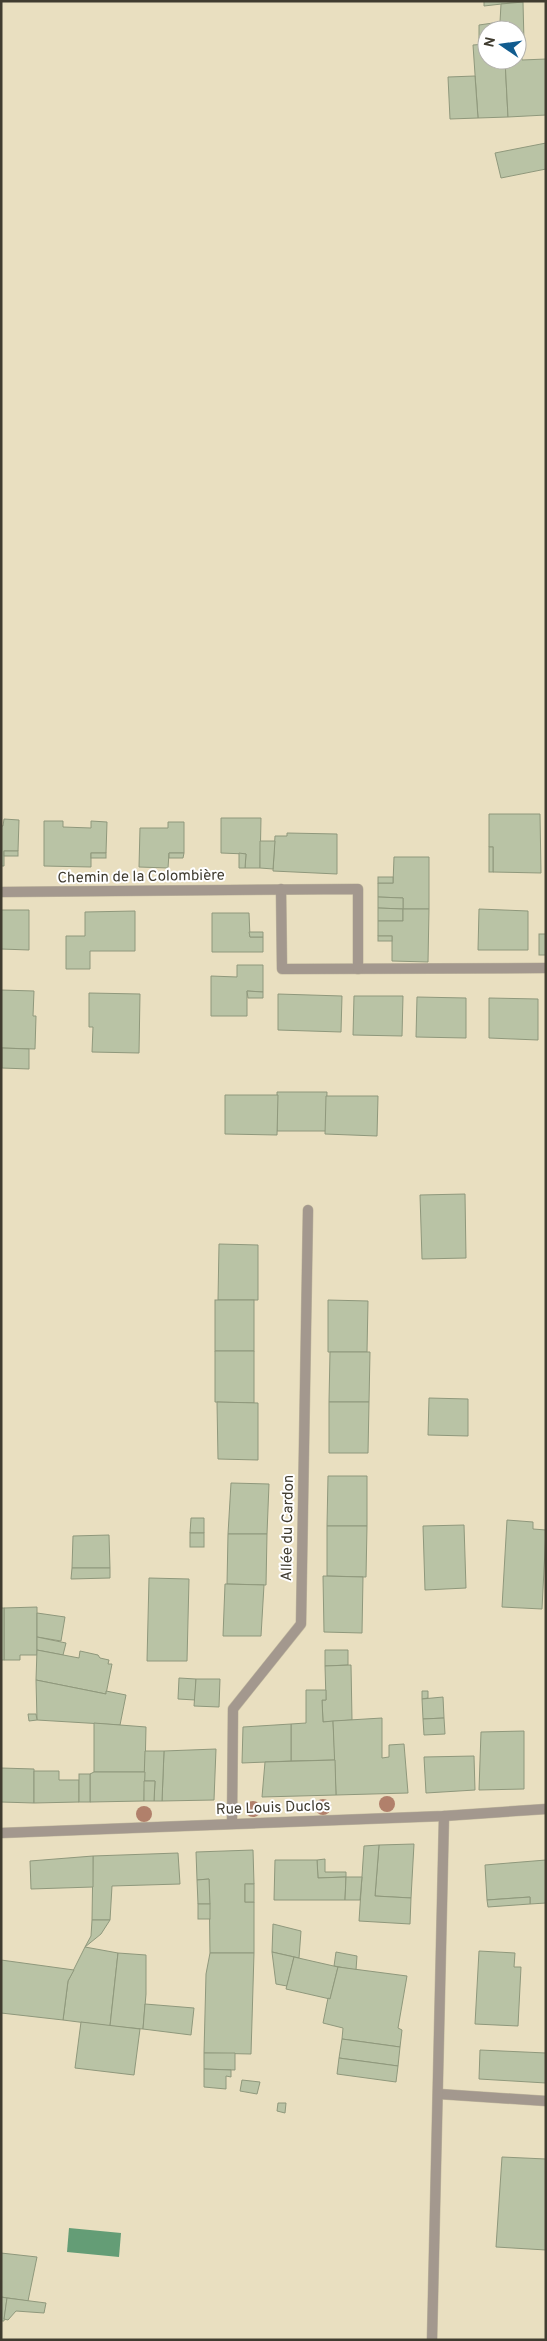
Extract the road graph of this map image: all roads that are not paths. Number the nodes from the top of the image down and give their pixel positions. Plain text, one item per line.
1 (281, 889) junction
2 (1, 892) edge
3 (546, 968) edge
4 (358, 969) junction
5 (308, 1210) dead end
6 (546, 1809) edge
7 (444, 1816) junction
8 (232, 1823) junction
9 (1, 1833) edge
10 (439, 2094) junction
11 (546, 2101) edge
12 (432, 2340) edge

1 - 2 street, Chemin de la Colombière
1 - 4 street
1 - 4 street, Chemin de la Colombière
3 - 4 street
5 - 8 street, Allée du Cardon
6 - 7 street, Rue Louis Duclos
7 - 8 street, Rue Louis Duclos
7 - 10 street
8 - 9 street, Rue Louis Duclos
10 - 11 street
10 - 12 street

